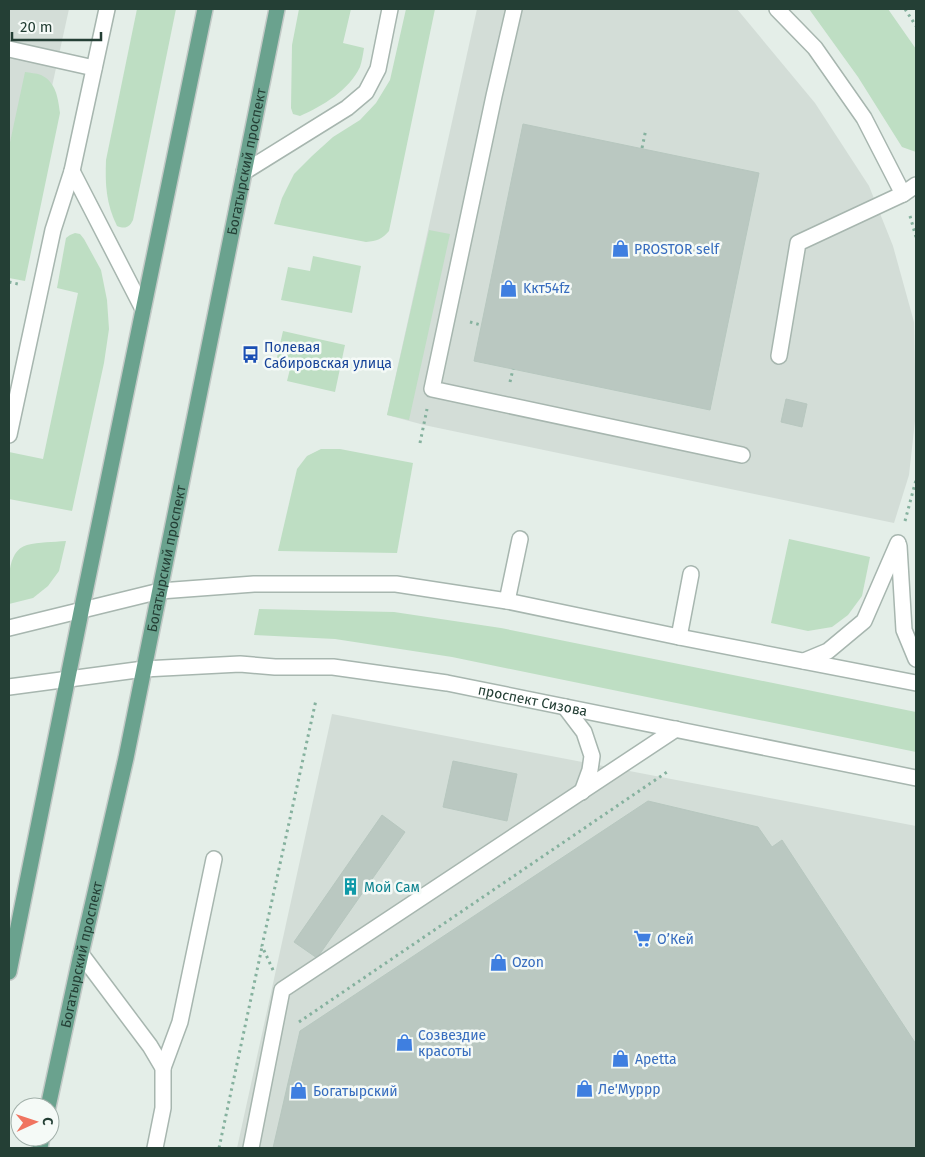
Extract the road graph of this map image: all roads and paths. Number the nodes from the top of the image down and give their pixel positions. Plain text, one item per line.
1 (107, 9) edge
2 (205, 9) edge
3 (277, 9) edge
4 (390, 9) edge
5 (514, 9) edge
6 (777, 9) edge
7 (904, 9) edge
8 (916, 26) edge
9 (9, 49) edge
10 (94, 68) junction
11 (646, 129) dead end
12 (642, 148) dead end
13 (72, 171) junction
14 (244, 172) junction
15 (916, 185) edge
16 (903, 194) junction
17 (143, 309) junction
18 (779, 356) dead end
19 (432, 389) junction
20 (9, 435) edge
21 (420, 443) dead end
22 (742, 455) dead end
23 (916, 480) edge
24 (520, 539) dead end
25 (898, 544) junction
26 (691, 574) dead end
27 (160, 591) junction
28 (507, 600) junction
29 (81, 612) junction
30 (9, 628) edge
31 (679, 636) junction
32 (916, 659) edge
33 (804, 661) junction
34 (144, 670) junction
35 (67, 680) junction
36 (916, 683) edge
37 (9, 687) edge
38 (316, 700) dead end
39 (565, 707) junction
40 (676, 729) junction
41 (667, 772) dead end
42 (916, 778) edge
43 (582, 792) junction
44 (214, 859) dead end
45 (262, 946) junction
46 (81, 954) junction
47 (9, 972) edge
48 (282, 990) junction
49 (296, 1024) dead end
50 (163, 1068) junction
51 (50, 1097) edge
52 (155, 1148) edge
53 (218, 1148) edge
54 (251, 1148) edge

1 - 10 street
2 - 17 main road
3 - 14 main road, Богатырский проспект
4 - 14 street
5 - 19 street
6 - 16 street
7 - 8 path
9 - 10 street
10 - 13 street
11 - 12 path
13 - 17 street
13 - 20 street
14 - 27 main road, Богатырский проспект
15 - 16 street
16 - 18 street
17 - 29 main road
19 - 21 path
19 - 22 street
23 - 25 path
24 - 28 street
25 - 32 street
25 - 33 street
26 - 31 street
27 - 28 street
27 - 29 street
27 - 34 main road, Богатырский проспект
28 - 31 street
29 - 30 street
29 - 35 main road
31 - 33 street
33 - 36 street
34 - 35 street, проспект Сизова
34 - 39 street, проспект Сизова
34 - 46 main road, Богатырский проспект
35 - 37 street
35 - 47 main road
38 - 45 path
39 - 40 street, проспект Сизова
39 - 43 street
40 - 42 street, проспект Сизова
40 - 43 street
41 - 49 path
43 - 48 street
44 - 50 street
45 - 48 path
45 - 53 path
46 - 50 street
46 - 51 main road, Богатырский проспект
48 - 54 street
50 - 52 street

